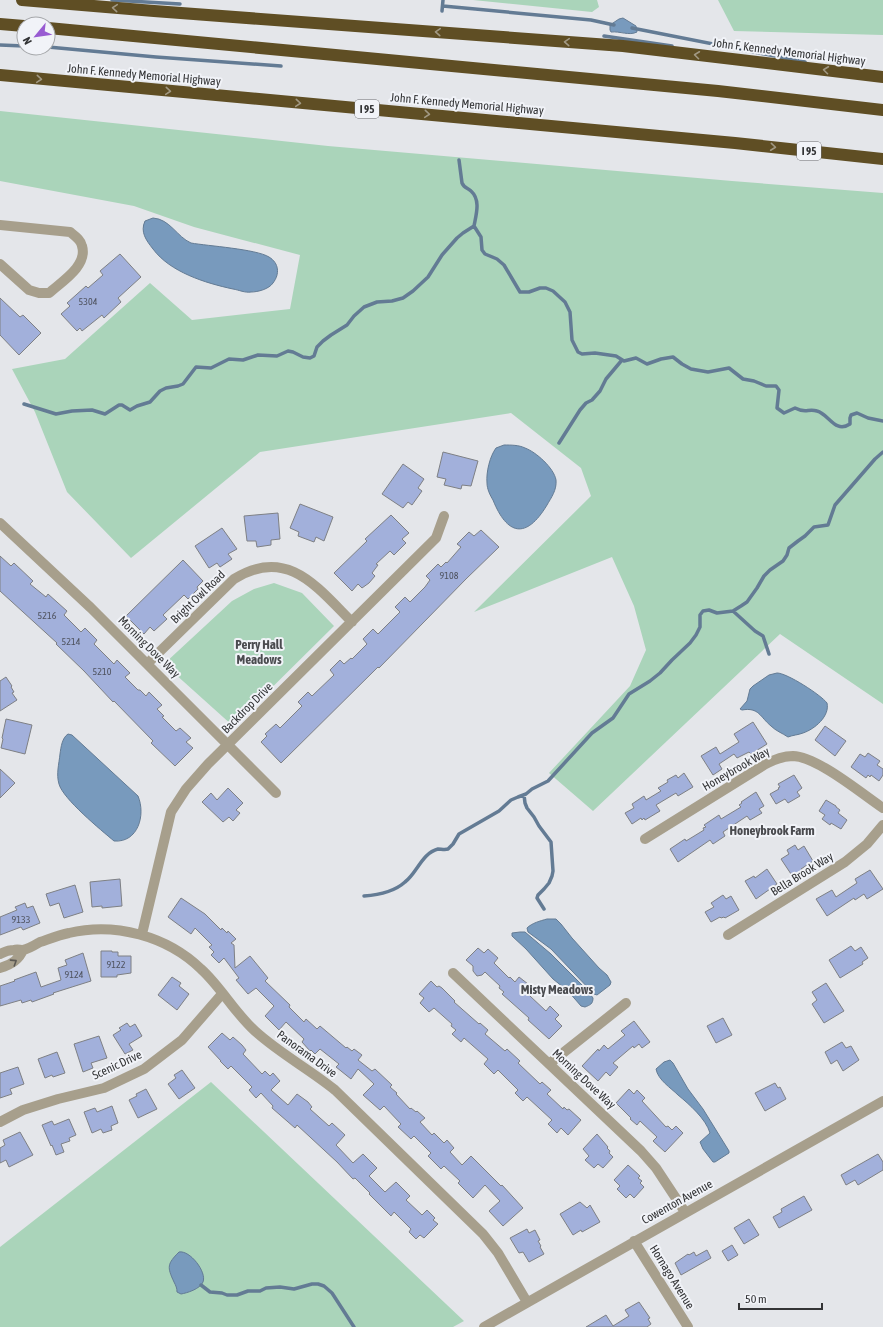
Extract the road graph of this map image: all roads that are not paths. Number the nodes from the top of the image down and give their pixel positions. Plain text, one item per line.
1 (22, 0) edge
2 (0, 24) edge
3 (16, 25) edge
4 (56, 29) edge
5 (0, 75) edge
6 (883, 77) edge
7 (883, 110) edge
8 (883, 159) edge
9 (0, 225) edge
10 (0, 264) edge
11 (444, 516) dead end
12 (0, 523) edge
13 (352, 622) junction
14 (147, 664) junction
15 (229, 745) junction
16 (276, 793) dead end
17 (883, 808) edge
18 (883, 825) edge
19 (645, 839) dead end
20 (142, 934) junction
21 (728, 935) dead end
22 (23, 950) junction
23 (0, 954) edge
24 (0, 968) edge
25 (454, 973) dead end
26 (222, 994) junction
27 (626, 1003) dead end
28 (549, 1064) junction
29 (883, 1101) edge
30 (0, 1122) edge
31 (685, 1212) junction
32 (634, 1241) junction
33 (527, 1302) junction
34 (484, 1327) edge
35 (688, 1327) edge

6 -> 1 highway, John F. Kennedy Memorial Highway
2 - 3 highway
4 - 7 highway
5 -> 8 highway, John F. Kennedy Memorial Highway / I 95
9 - 10 street
11 - 13 street, Backdrop Drive
12 - 14 street, Morning Dove Way
13 - 14 street, Bright Owl Road
13 - 15 street, Backdrop Drive
14 - 15 street, Morning Dove Way
15 - 16 street, Morning Dove Way
15 - 20 street, Backdrop Drive
17 - 19 street, Honeybrook Way
18 - 21 street, Bella Brook Way
20 - 22 street, Panorama Drive
20 - 26 street, Panorama Drive
22 - 23 street, Panorama Drive
24 -> 22 street, Panorama Drive
25 - 28 street, Morning Dove Way
26 - 30 street, Scenic Drive
26 - 33 street, Panorama Drive
27 - 28 street
28 - 31 street, Morning Dove Way
29 - 31 street, Cowenton Avenue
31 - 32 street, Cowenton Avenue
32 - 33 street, Cowenton Avenue
32 - 35 street, Hornago Avenue
33 - 34 street, Cowenton Avenue

